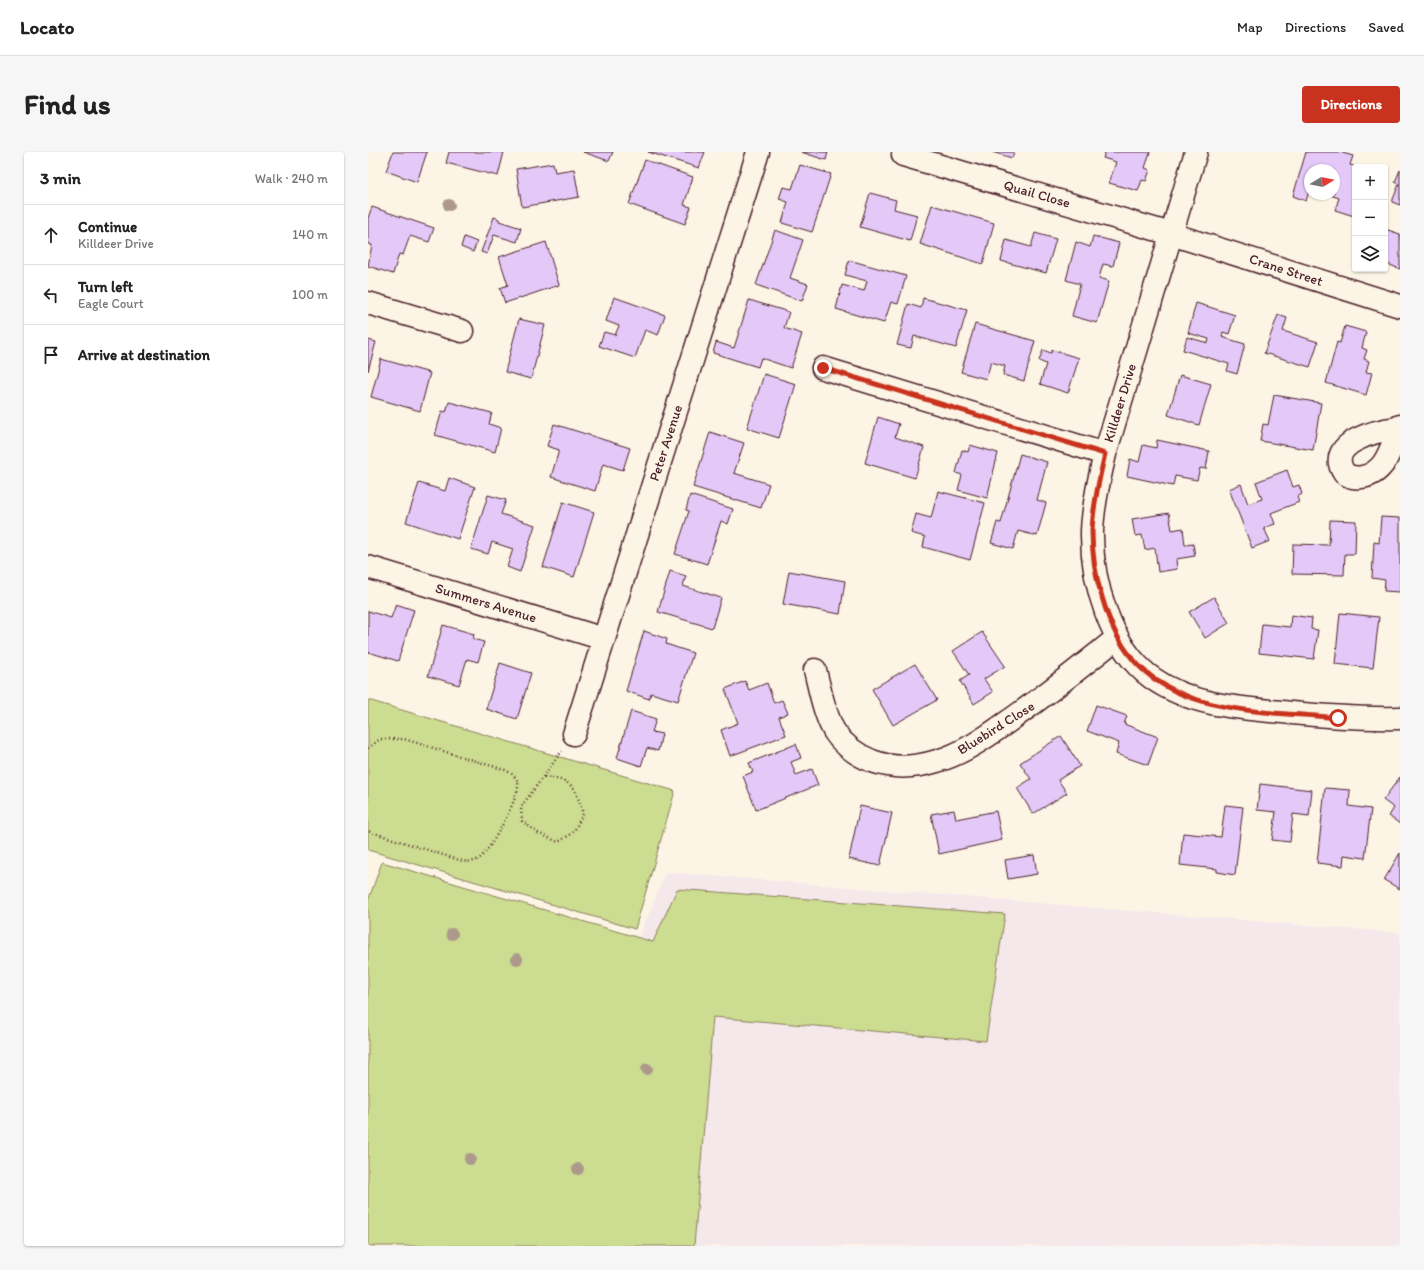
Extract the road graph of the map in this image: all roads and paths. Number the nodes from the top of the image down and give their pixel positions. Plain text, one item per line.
1 (758, 152) edge
2 (1196, 152) edge
3 (903, 155) dead end
4 (1171, 234) junction
5 (368, 303) edge
6 (1400, 306) edge
7 (462, 331) dead end
8 (823, 368) dead end
9 (1105, 454) junction
10 (368, 567) edge
11 (1117, 638) junction
12 (604, 639) junction
13 (815, 670) dead end
14 (1400, 718) edge
15 (574, 734) joint
16 (368, 748) edge
17 (544, 777) junction
18 (368, 831) edge

1 - 12 street, Peter Avenue
2 - 4 street, Killdeer Drive
3 - 4 street, Quail Close
4 - 6 street, Crane Street
4 - 9 street, Killdeer Drive
5 - 7 street
8 - 9 street
9 - 11 street, Killdeer Drive
10 - 12 street, Summers Avenue
11 - 13 street, Bluebird Close
11 - 14 street, Killdeer Drive
12 - 15 street, Peter Avenue
15 - 17 path
16 - 18 path
17 - 17 path

